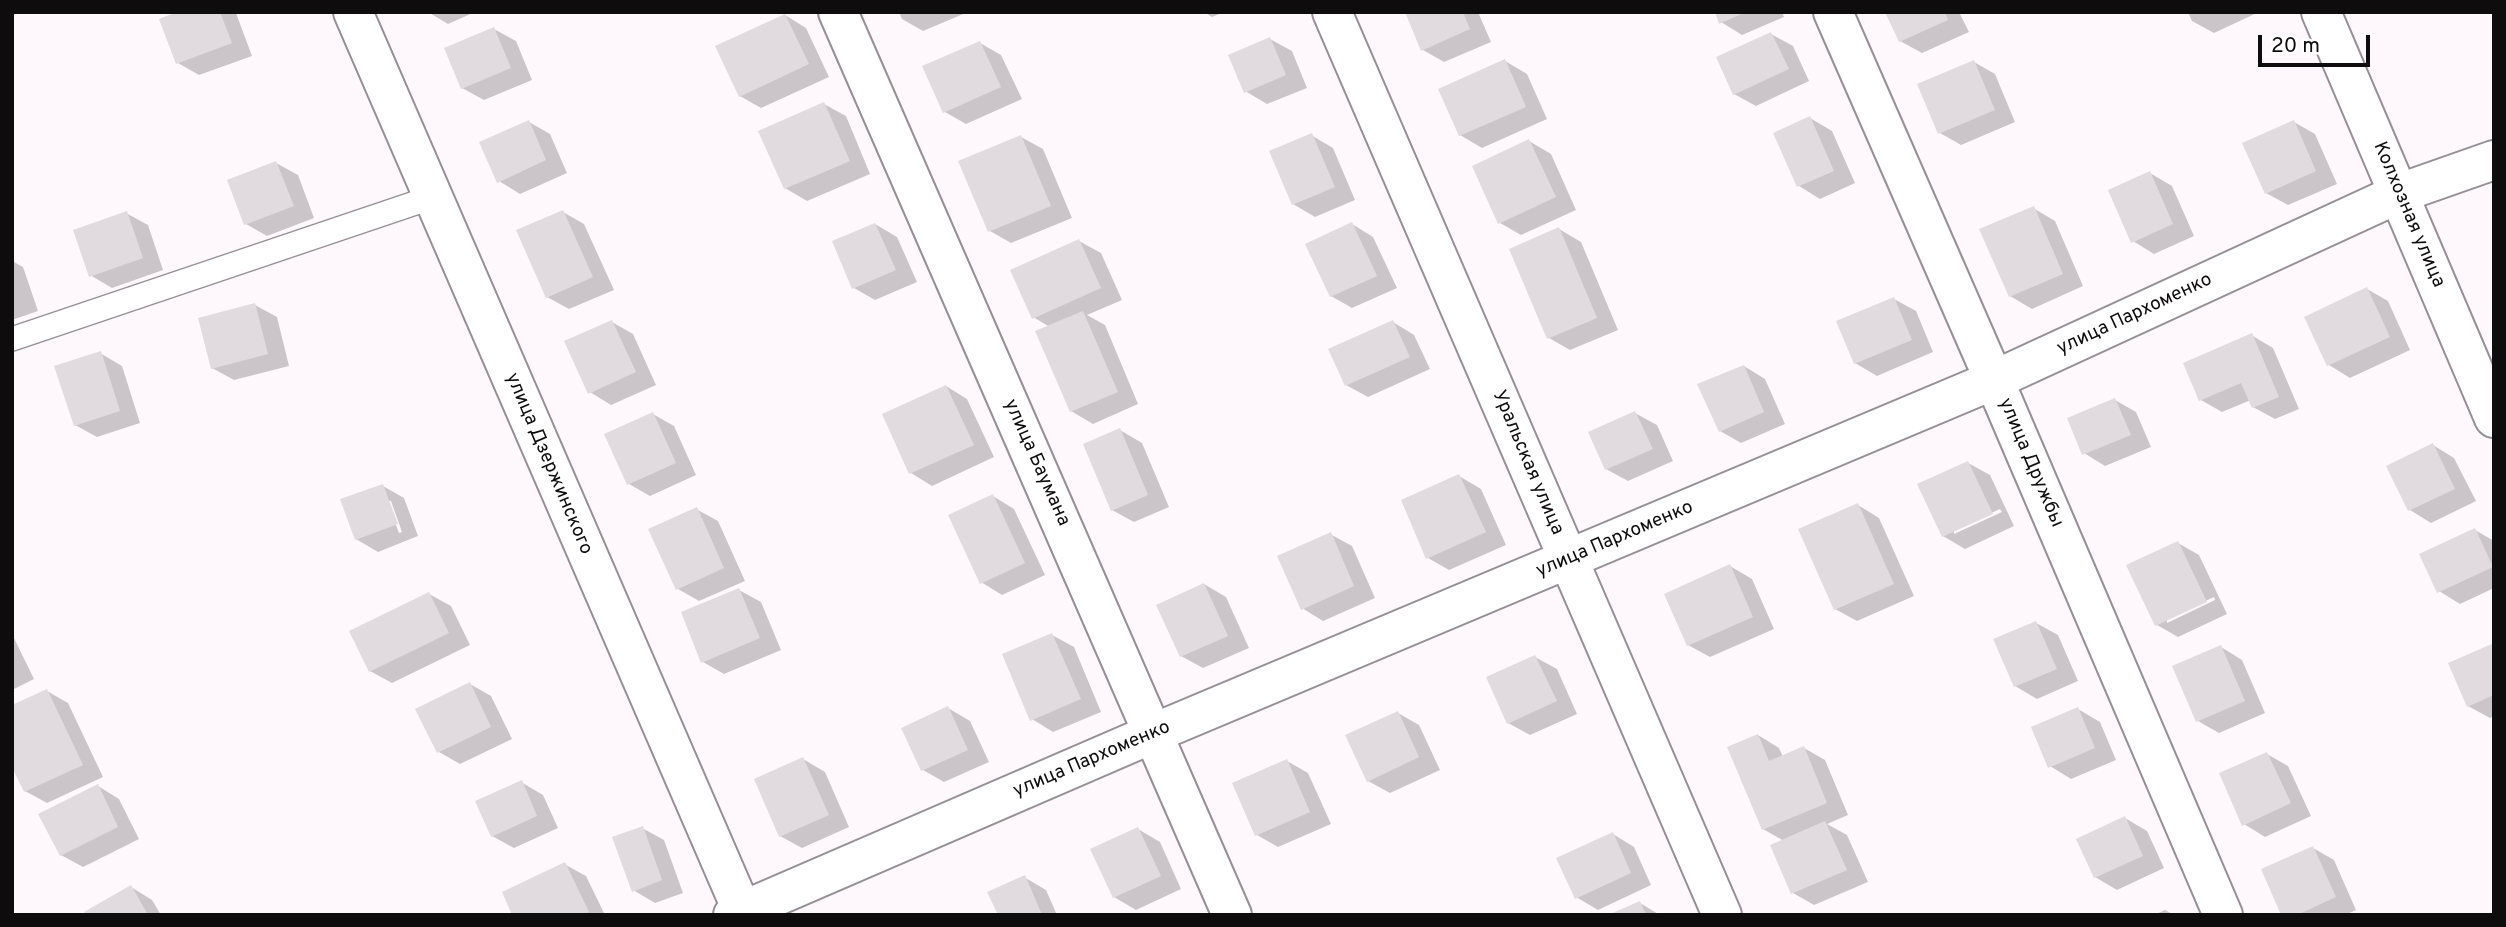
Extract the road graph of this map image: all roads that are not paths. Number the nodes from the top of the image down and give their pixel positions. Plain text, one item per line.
1 (353, 12) edge
2 (838, 12) edge
3 (1332, 12) edge
4 (1833, 12) edge
5 (2321, 12) edge
6 (2494, 160) edge
7 (2400, 192) junction
8 (433, 197) junction
9 (12, 339) edge
10 (1994, 380) junction
11 (2494, 418) edge
12 (1569, 559) junction
13 (1154, 733) junction
14 (740, 913) edge
15 (1232, 915) edge
16 (1722, 915) edge
17 (2223, 915) edge

1 - 8 street, улица Дзержинского
2 - 13 street, улица Баумана
3 - 12 street, Уральская улица
4 - 10 street, улица Дружбы
5 - 7 street, Колхозная улица
6 - 7 street, улица Пархоменко
7 - 10 street, улица Пархоменко
7 - 11 street, Колхозная улица
8 - 9 lane
8 - 14 street, улица Дзержинского
10 - 12 street, улица Пархоменко
10 - 17 street, улица Дружбы
12 - 13 street, улица Пархоменко
12 - 16 street, Уральская улица
13 - 14 street, улица Пархоменко
13 - 15 street, улица Баумана

